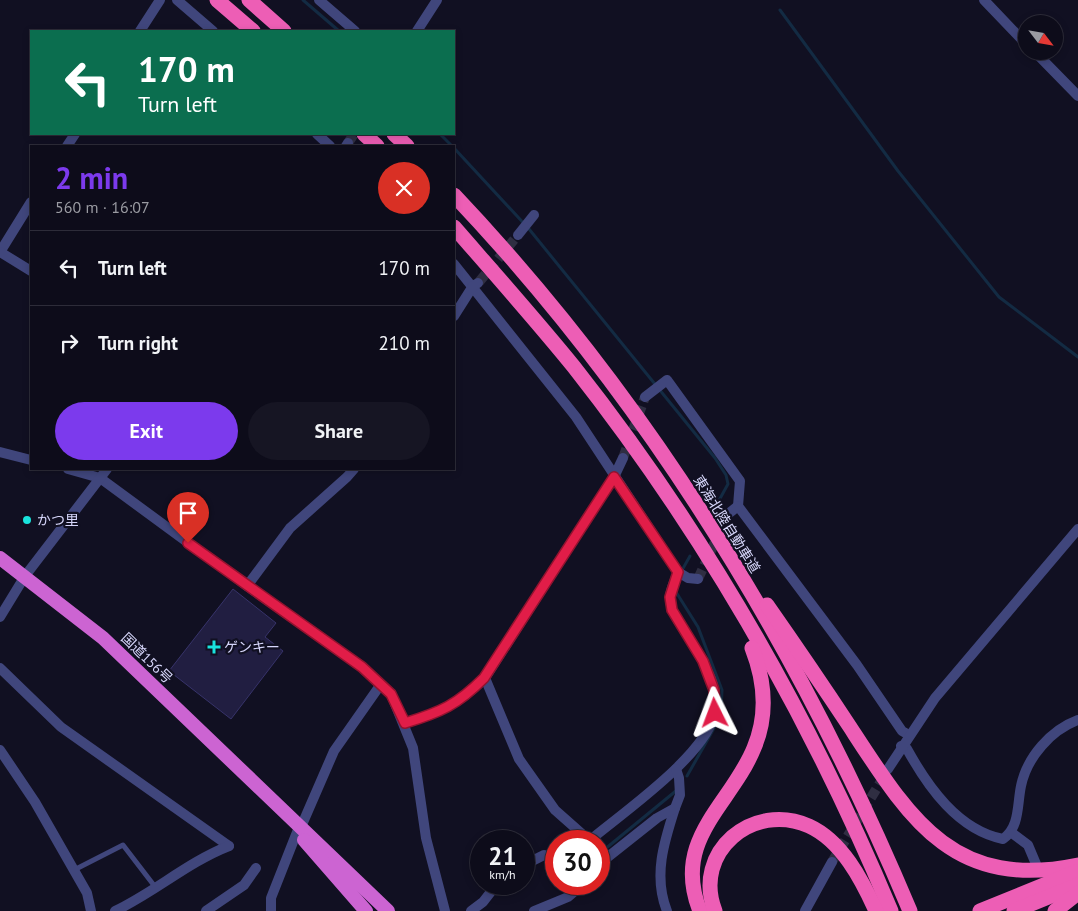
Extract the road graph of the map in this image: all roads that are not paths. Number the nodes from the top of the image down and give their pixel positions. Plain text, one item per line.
1 (160, 0) edge
2 (177, 0) edge
3 (217, 0) edge
4 (248, 0) edge
5 (320, 0) edge
6 (437, 0) edge
7 (984, 0) edge
8 (141, 30) edge
9 (212, 30) edge
10 (252, 30) edge
11 (283, 30) edge
12 (354, 30) edge
13 (418, 30) edge
14 (1018, 36) edge
15 (1043, 60) edge
16 (1078, 96) edge
17 (318, 135) edge
18 (365, 135) edge
19 (395, 135) edge
20 (329, 145) edge
21 (376, 145) edge
22 (406, 145) edge
23 (455, 196) edge
24 (30, 204) edge
25 (532, 218) dead end
26 (455, 228) edge
27 (520, 233) tunnel mouth
28 (0, 252) edge
29 (455, 265) edge
30 (30, 270) edge
31 (476, 284) junction
32 (455, 315) edge
33 (648, 395) tunnel mouth
34 (0, 452) edge
35 (628, 453) junction
36 (30, 460) edge
37 (72, 470) edge
38 (105, 470) edge
39 (353, 470) edge
40 (614, 477) junction
41 (100, 478) junction
42 (738, 506) junction
43 (700, 507) junction
44 (728, 514) tunnel mouth
45 (1078, 529) edge
46 (0, 558) edge
47 (681, 574) junction
48 (26, 576) junction
49 (698, 578) dead end
50 (247, 586) junction
51 (0, 617) edge
52 (0, 668) edge
53 (484, 678) junction
54 (381, 684) junction
55 (1078, 720) edge
56 (405, 723) junction
57 (909, 735) junction
58 (901, 746) junction
59 (0, 750) edge
60 (676, 769) junction
61 (888, 769) tunnel mouth
62 (675, 808) junction
63 (299, 829) junction
64 (577, 830) edge
65 (602, 830) edge
66 (1012, 833) junction
67 (610, 855) edge
68 (832, 862) tunnel mouth
69 (1036, 864) dead end
70 (1078, 865) edge
71 (256, 868) dead end
72 (74, 870) junction
73 (1078, 871) edge
74 (1078, 885) edge
75 (157, 888) junction
76 (1078, 893) edge
77 (489, 895) edge
78 (569, 895) edge
79 (91, 911) edge
80 (115, 911) edge
81 (206, 911) edge
82 (271, 911) edge
83 (366, 911) edge
84 (388, 911) edge
85 (445, 911) edge
86 (471, 911) edge
87 (534, 911) edge
88 (667, 911) edge
89 (700, 911) edge
90 (715, 911) edge
91 (805, 911) edge
92 (876, 911) edge
93 (891, 911) edge
94 (910, 911) edge
95 (980, 911) edge
96 (1014, 911) edge
97 (1055, 911) edge

1 - 8 street
2 - 9 street
3 - 10 highway
4 - 11 highway
5 - 12 street
6 - 13 street
7 - 14 street
15 - 16 street
17 - 20 street
18 - 21 highway
19 - 22 highway
23 - 43 highway, 東海北陸自動車道
24 - 28 street
25 - 27 street
26 - 35 highway
28 - 30 street
29 - 31 street
31 - 32 street
31 - 40 street
33 - 42 street
34 - 36 street
35 - 40 street
35 - 89 highway
35 - 93 highway
37 - 41 street
38 - 41 street
39 - 50 street
40 - 47 street
40 - 53 street
41 - 48 street
41 - 50 street
42 - 44 street
42 - 57 street
43 - 70 highway
43 - 94 highway, 東海北陸自動車道
45 - 57 street
46 - 48 highway, 国道156号
47 - 49 street
47 - 60 street
48 - 51 street
48 - 63 highway, 国道156号
50 - 54 street
52 - 75 street
53 - 56 street
53 - 64 street
54 - 56 street
54 - 63 street
55 - 66 street
56 - 85 street
57 - 58 street
58 - 61 street
58 - 66 street
59 - 72 street
60 - 62 street
60 - 65 street
62 - 67 street
62 - 88 street
63 - 82 street
63 - 83 highway, 国道156号
63 - 84 highway, 国道156号
66 - 69 street
68 - 91 street
71 - 81 street
72 - 75 lane
72 - 79 street
73 - 95 highway
74 - 96 highway
75 - 80 street
76 - 97 highway
77 - 86 street
78 - 87 street
90 - 92 highway

